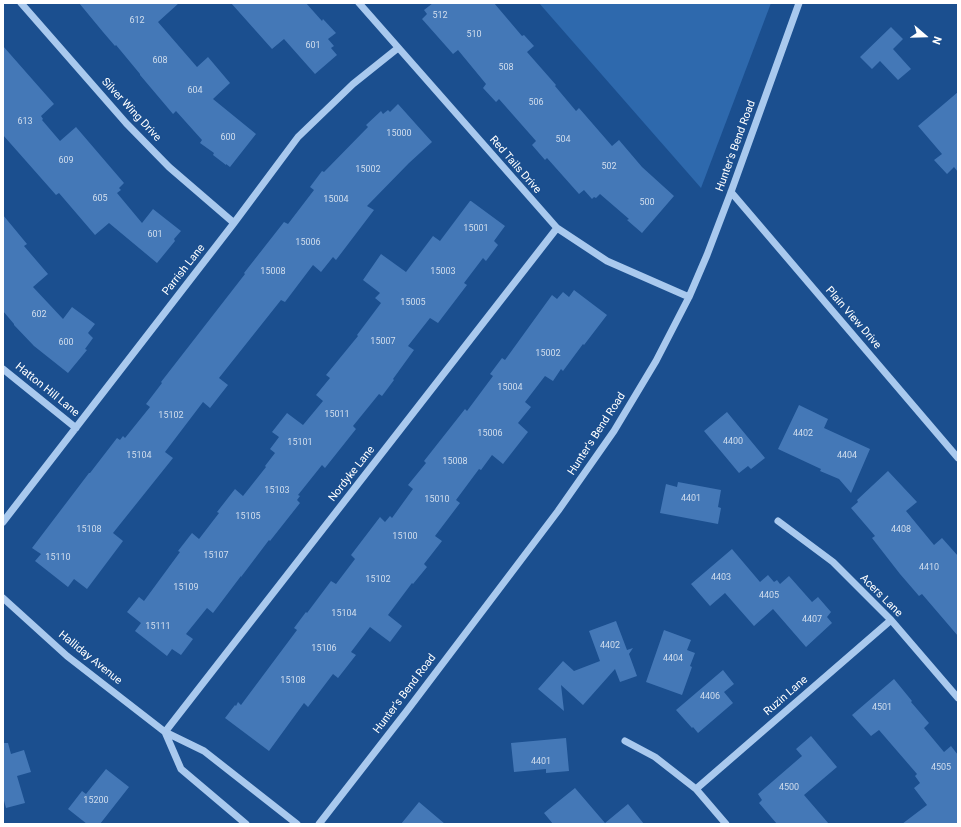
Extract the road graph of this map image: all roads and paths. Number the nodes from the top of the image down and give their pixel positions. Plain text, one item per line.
1 (21, 3) edge
2 (359, 3) edge
3 (799, 3) edge
4 (398, 48) junction
5 (731, 192) junction
6 (234, 223) junction
7 (557, 228) junction
8 (689, 297) junction
9 (3, 368) edge
10 (76, 428) junction
11 (958, 458) edge
12 (778, 521) dead end
13 (3, 522) edge
14 (3, 598) edge
15 (890, 620) junction
16 (958, 698) edge
17 (165, 732) junction
18 (625, 741) dead end
19 (696, 790) junction
20 (246, 824) edge
21 (297, 824) edge
22 (319, 824) edge
23 (726, 824) edge

1 - 6 street, Silver Wing Drive
2 - 4 street, Red Tails Drive
3 - 5 street, Hunter's Bend Road
4 - 6 street, Parrish Lane
4 - 7 street, Red Tails Drive
5 - 8 street, Hunter's Bend Road
5 - 11 street, Plain View Drive
6 - 10 street, Parrish Lane
7 - 8 street, Red Tails Drive
7 - 17 street, Nordyke Lane
8 - 22 street, Hunter's Bend Road
9 - 10 street, Hatton Hill Lane
10 - 13 street, Parrish Lane
12 - 15 street, Acers Lane
14 - 17 street, Halliday Avenue
15 - 16 street, Acers Lane
15 - 19 street, Ruzin Lane
17 - 20 street, Halliday Avenue
17 - 21 street, Halliday Avenue
18 - 19 street
19 - 23 street

